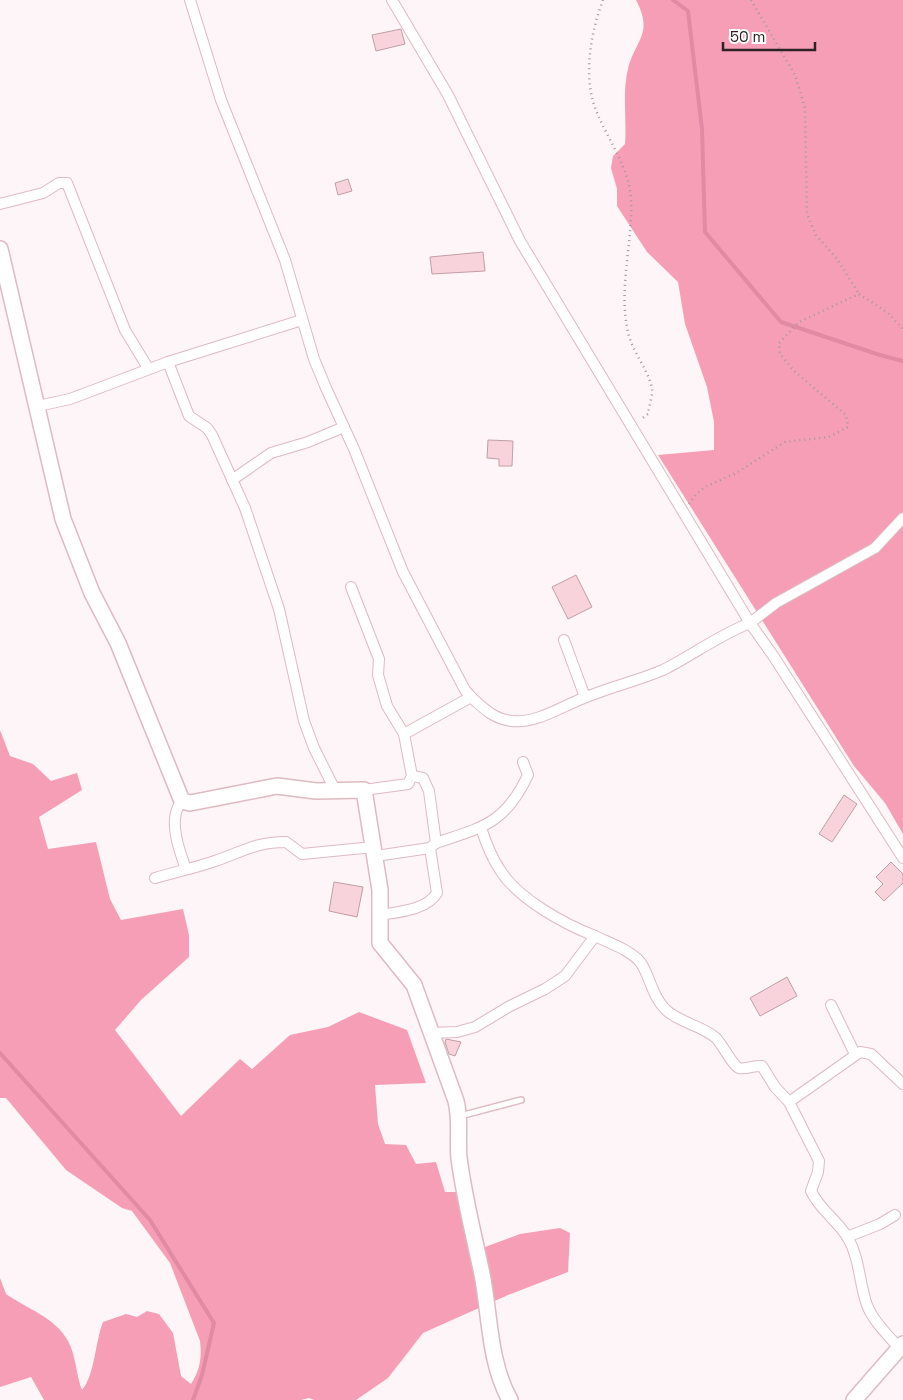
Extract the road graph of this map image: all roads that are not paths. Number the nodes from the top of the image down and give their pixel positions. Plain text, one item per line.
1 (190, 0) edge
2 (392, 0) edge
3 (0, 204) edge
4 (1, 257) edge
5 (302, 320) junction
6 (168, 362) junction
7 (148, 368) junction
8 (38, 406) junction
9 (344, 427) junction
10 (232, 480) junction
11 (903, 518) edge
12 (351, 586) dead end
13 (750, 623) junction
14 (564, 640) dead end
15 (471, 697) junction
16 (585, 697) junction
17 (404, 734) junction
18 (523, 762) dead end
19 (412, 776) junction
20 (335, 790) junction
21 (364, 790) junction
22 (182, 801) junction
23 (481, 828) junction
24 (433, 846) junction
25 (375, 852) junction
26 (903, 858) edge
27 (186, 869) junction
28 (155, 878) dead end
29 (380, 915) junction
30 (595, 936) junction
31 (831, 1005) dead end
32 (430, 1033) junction
33 (855, 1054) junction
34 (903, 1084) edge
35 (521, 1100) dead end
36 (789, 1102) junction
37 (459, 1116) junction
38 (895, 1215) dead end
39 (847, 1237) junction
40 (901, 1346) edge
41 (510, 1400) edge
42 (854, 1400) edge

1 - 5 street
2 - 13 street
3 - 7 street
4 - 8 street
5 - 6 street
5 - 9 street
6 - 7 street
6 - 10 street
7 - 8 street
8 - 22 street
9 - 10 street
9 - 15 street
10 - 20 street
11 - 13 street
12 - 17 street
13 - 16 street
13 - 26 street
14 - 16 street
15 - 16 street
15 - 17 street
17 - 19 street
18 - 23 street
19 - 21 street
19 - 24 street
20 - 21 street
20 - 22 street
21 - 25 street
22 - 27 street
23 - 24 street
23 - 30 street
24 - 25 street
24 - 29 street
25 - 27 street
25 - 29 street
27 - 28 street
29 - 32 street
30 - 32 street
30 - 36 street
31 - 33 street
32 - 37 street
33 - 34 street
33 - 36 street
35 - 37 lane
36 - 39 street
37 - 41 street
38 - 39 street
39 - 40 street
40 - 42 street

